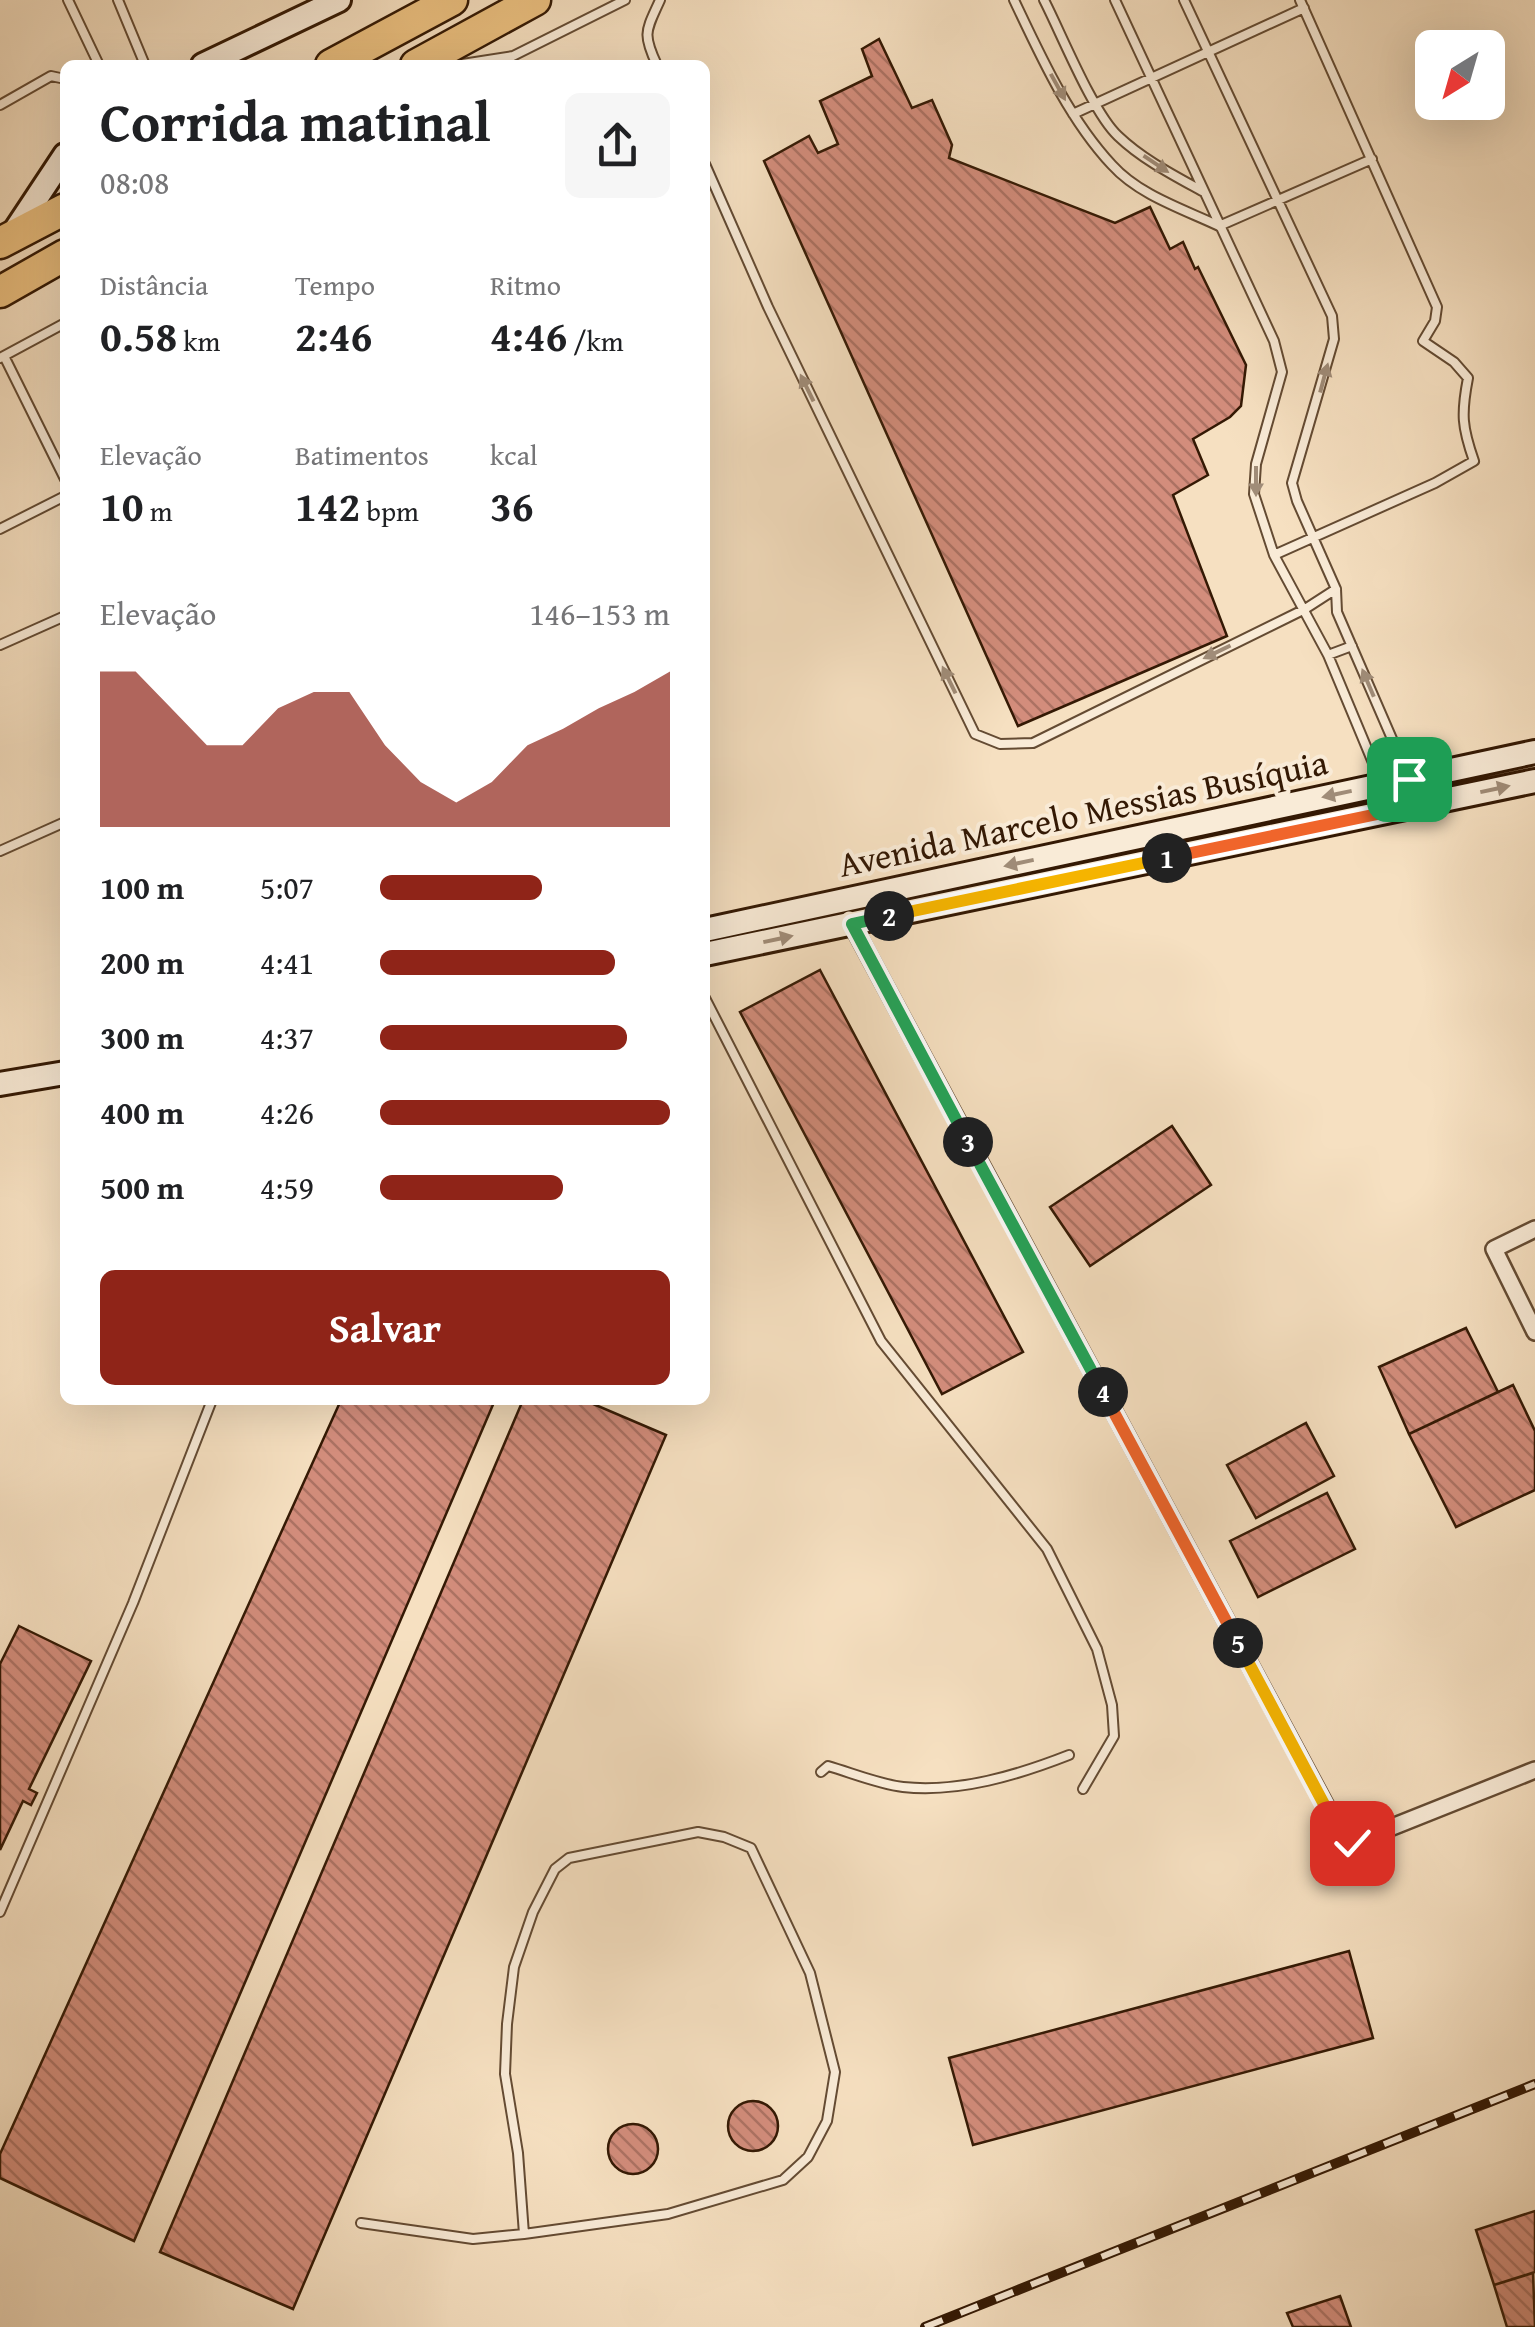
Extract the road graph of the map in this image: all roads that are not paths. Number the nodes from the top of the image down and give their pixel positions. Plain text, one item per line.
1 (68, 0) edge
2 (118, 0) edge
3 (339, 0) edge
4 (452, 0) edge
5 (535, 0) edge
6 (625, 0) edge
7 (660, 0) edge
8 (1014, 0) edge
9 (1044, 0) edge
10 (1115, 0) edge
11 (1184, 0) edge
12 (1302, 4) edge
13 (1210, 53) junction
14 (97, 60) edge
15 (144, 60) edge
16 (213, 60) edge
17 (340, 60) edge
18 (425, 60) edge
19 (487, 60) edge
20 (655, 60) edge
21 (60, 77) edge
22 (1152, 78) junction
23 (1096, 103) junction
24 (0, 105) edge
25 (1073, 114) junction
26 (1372, 159) junction
27 (60, 162) edge
28 (710, 175) edge
29 (1202, 191) junction
30 (1277, 200) junction
31 (60, 212) edge
32 (1218, 226) junction
33 (5, 241) edge
34 (60, 259) edge
35 (0, 292) edge
36 (60, 326) edge
37 (2, 357) edge
38 (60, 469) edge
39 (60, 499) edge
40 (0, 529) edge
41 (1315, 538) junction
42 (1274, 555) junction
43 (1336, 589) junction
44 (1305, 609) junction
45 (60, 618) edge
46 (0, 645) edge
47 (1352, 646) junction
48 (1328, 655) junction
49 (1535, 752) edge
50 (1409, 779) junction
51 (1535, 781) edge
52 (1383, 784) junction
53 (1420, 805) junction
54 (1392, 811) junction
55 (60, 824) edge
56 (0, 851) edge
57 (840, 902) junction
58 (852, 924) junction
59 (710, 929) edge
60 (710, 953) edge
61 (710, 1008) edge
62 (60, 1074) edge
63 (0, 1084) edge
64 (1535, 1229) edge
65 (1535, 1332) edge
66 (210, 1405) edge
67 (1069, 1755) dead end
68 (1535, 1770) edge
69 (821, 1772) dead end
70 (1083, 1789) dead end
71 (0, 1912) edge
72 (362, 2223) dead end
73 (524, 2234) junction

1 - 14 lane
2 - 15 lane
3 - 16 street
4 - 17 highway
5 - 18 highway
6 - 19 lane
7 - 20 lane
8 -> 25 lane
9 - 23 lane
10 - 22 lane
11 - 13 lane
12 - 13 lane
12 - 26 lane
13 - 22 lane
13 - 30 lane
21 - 24 lane
22 - 23 lane
22 - 29 lane
23 - 25 lane
23 -> 29 lane
25 - 32 lane
26 - 30 lane
26 - 41 lane
27 - 33 street
44 -> 28 lane
29 - 32 lane
30 - 32 lane
41 -> 30 lane
31 - 33 highway
32 -> 42 lane
34 - 35 highway
36 - 37 lane
37 - 38 lane
39 - 40 lane
41 - 42 lane
41 - 43 lane
42 - 44 lane
43 - 44 lane
43 - 47 lane
44 - 48 lane
45 - 46 lane
47 - 48 lane
50 -> 47 lane
48 - 52 lane
49 - 50 street, Avenida Marcelo Messias Busíquia
50 - 52 street, Avenida Marcelo Messias Busíquia
50 - 53 lane
53 -> 51 street, Avenida Marcelo Messias Busíquia
52 - 54 lane
52 -> 57 street, Avenida Marcelo Messias Busíquia
53 - 54 street, Avenida Marcelo Messias Busíquia
54 - 58 street, Avenida Marcelo Messias Busíquia
55 - 56 lane
57 - 58 street
57 - 59 street, Avenida Marcelo Messias Busíquia
60 -> 58 street, Avenida Marcelo Messias Busíquia
58 - 68 street
61 - 70 lane
62 - 63 street
64 - 65 street
66 - 71 lane
67 - 69 lane
72 - 73 lane
73 - 73 lane

